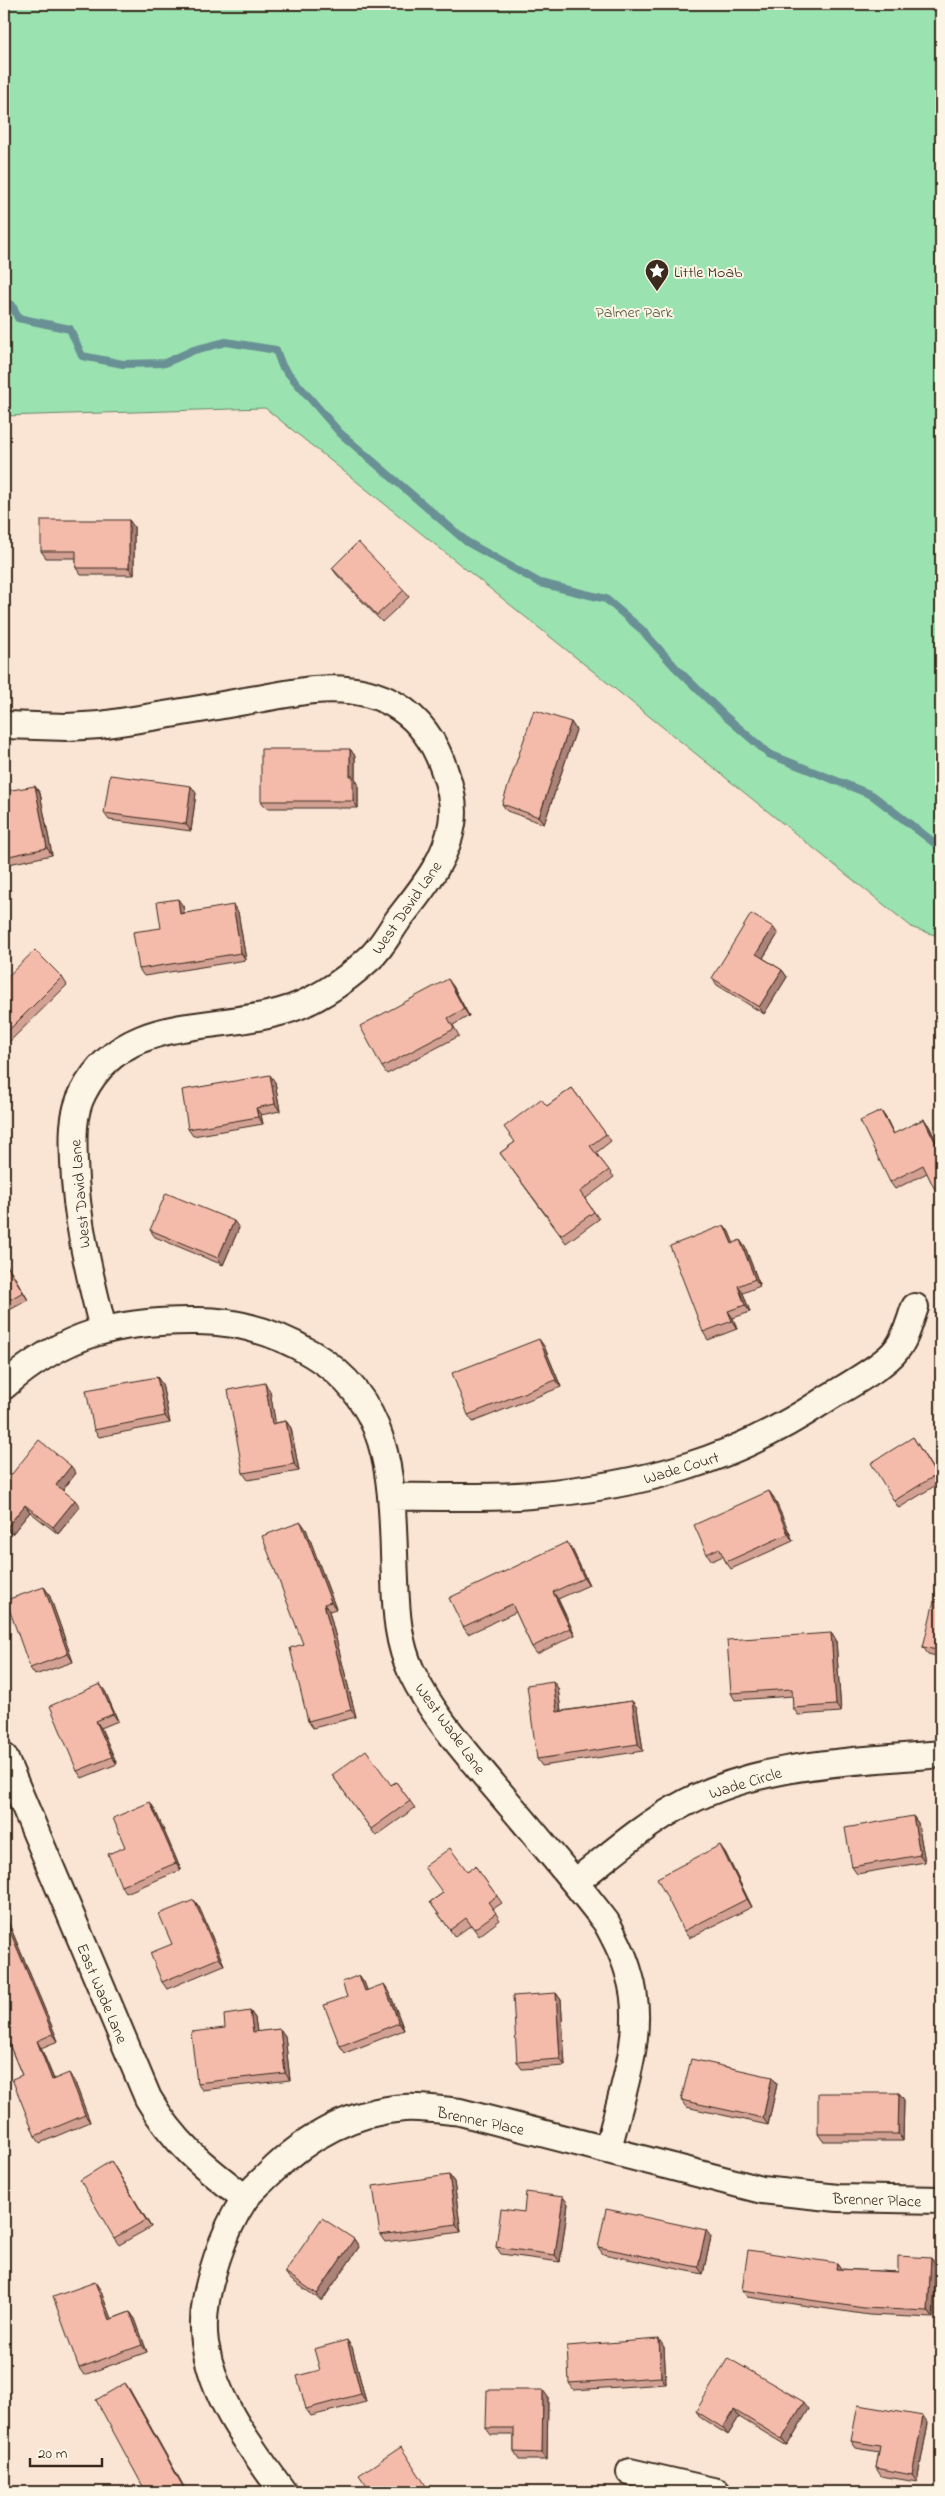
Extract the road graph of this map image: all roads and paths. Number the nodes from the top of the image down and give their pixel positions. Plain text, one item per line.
1 (4, 725) edge
2 (915, 1307) dead end
3 (103, 1329) junction
4 (4, 1386) edge
5 (391, 1497) junction
6 (941, 1754) edge
7 (4, 1757) edge
8 (575, 1882) junction
9 (608, 2150) junction
10 (245, 2198) junction
11 (941, 2200) edge
12 (630, 2472) dead end
13 (283, 2492) edge
14 (717, 2492) edge

1 - 3 street, West David Lane
2 - 5 street, Wade Court
3 - 4 street
3 - 5 street, West Wade Lane
5 - 8 street, West Wade Lane
6 - 8 street, Wade Circle
7 - 10 street, East Wade Lane
8 - 9 street, West Wade Lane
9 - 10 street, Brenner Place
9 - 11 street, Brenner Place
10 - 13 street, Brenner Place
12 - 14 street

